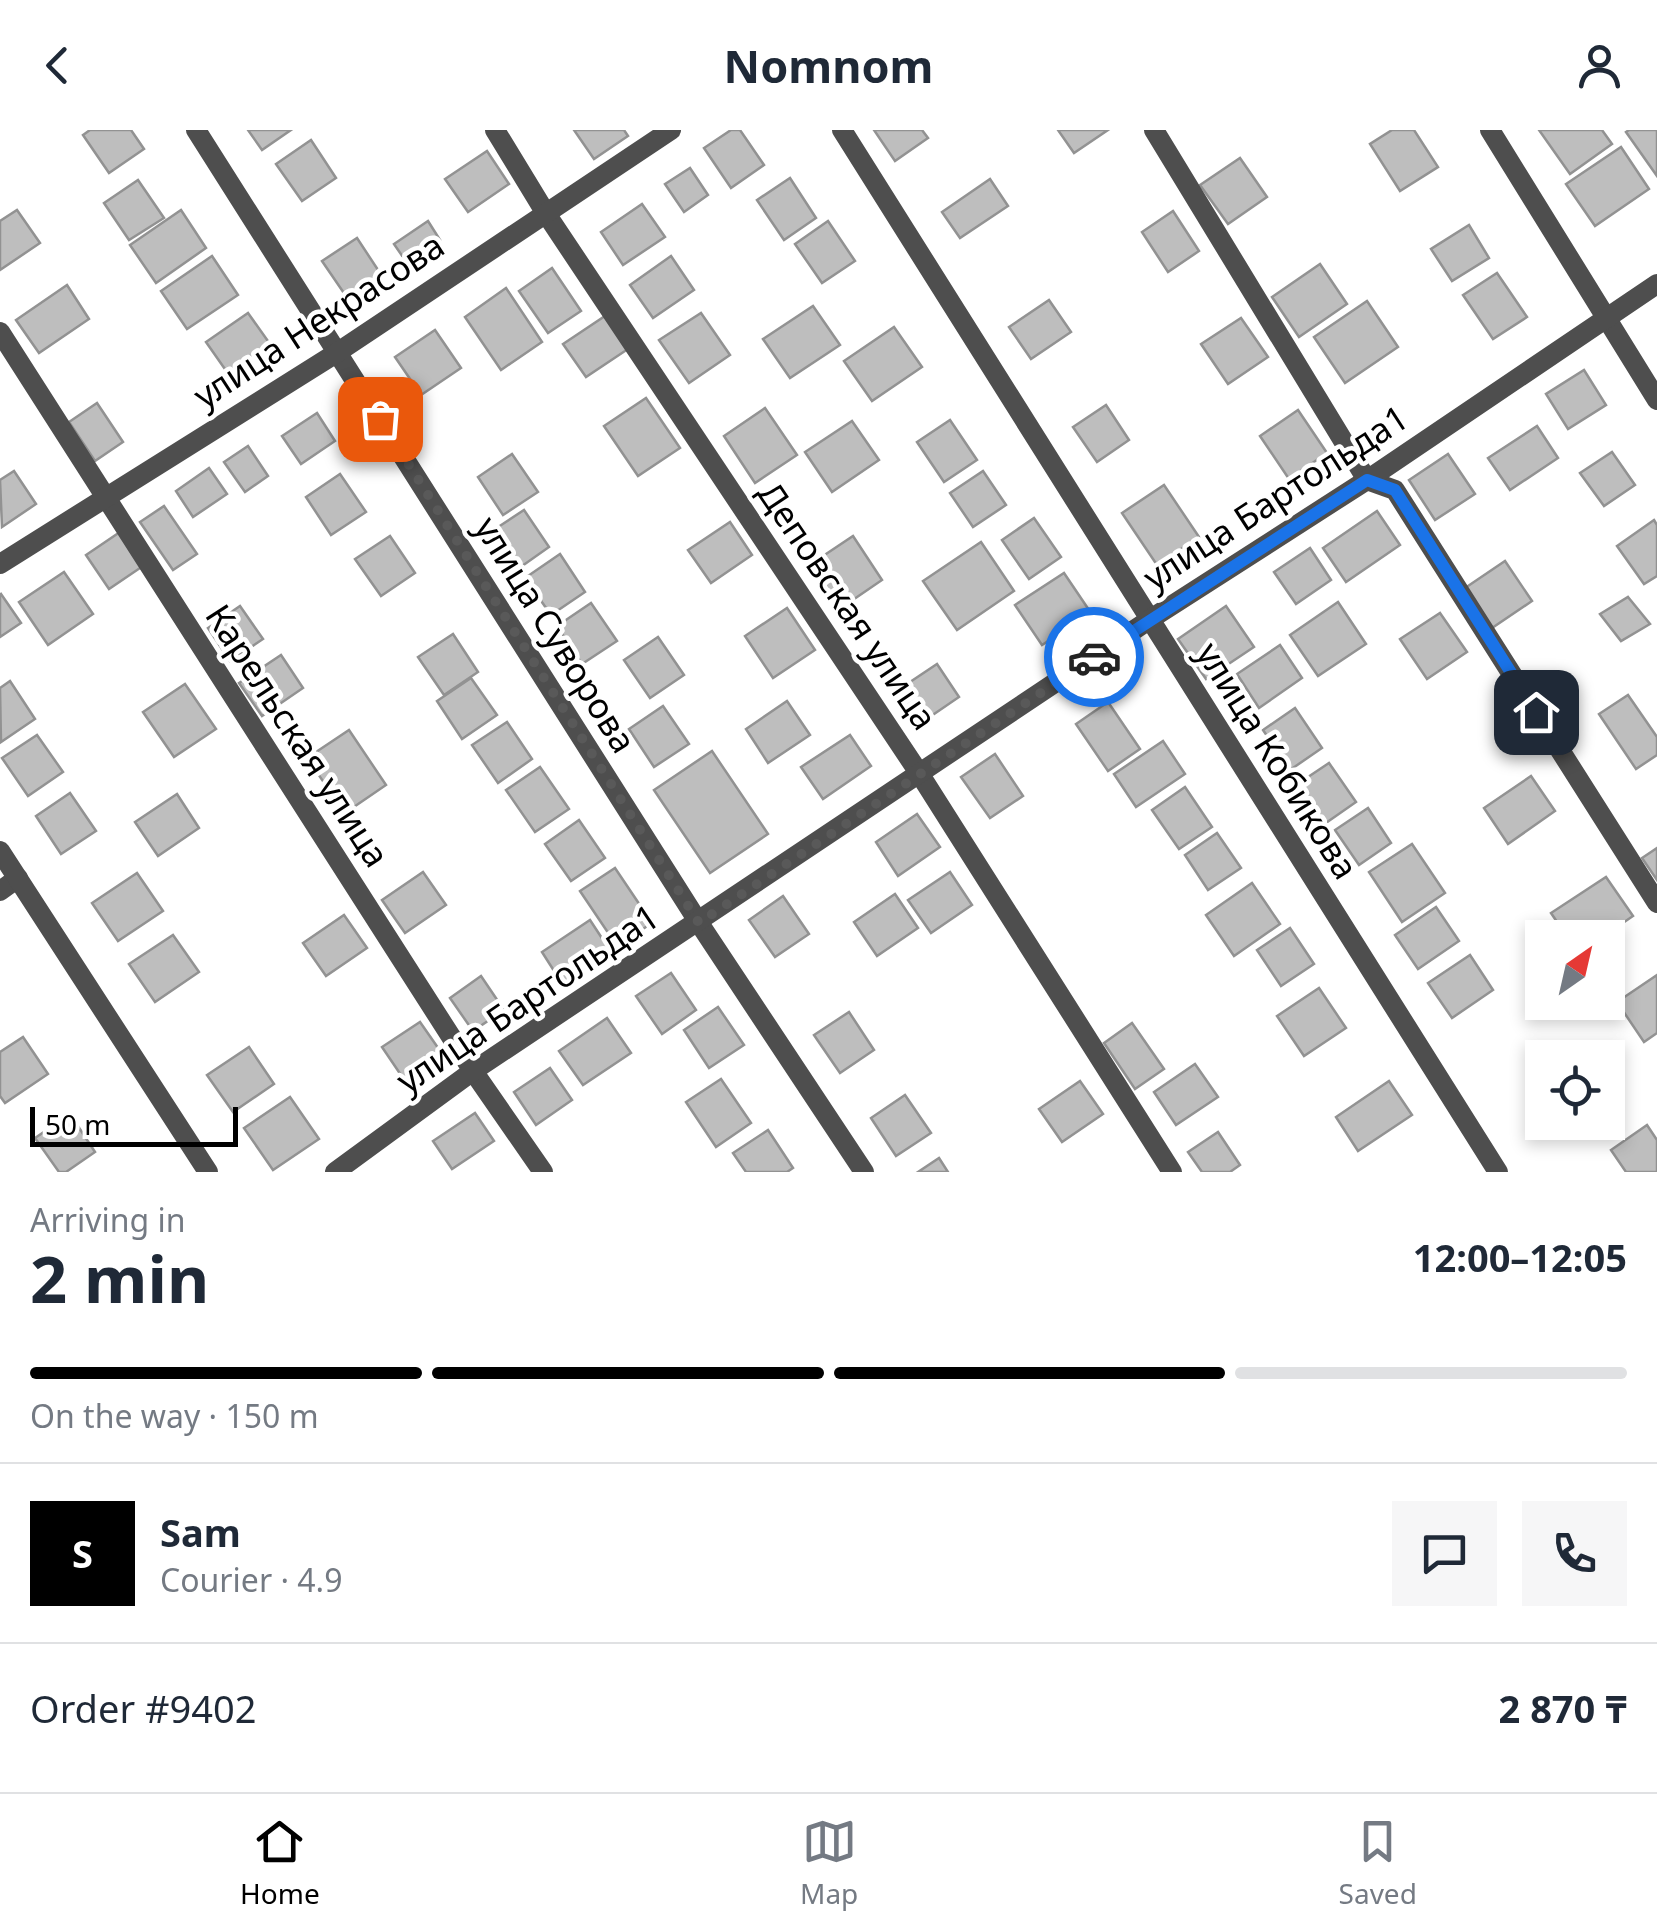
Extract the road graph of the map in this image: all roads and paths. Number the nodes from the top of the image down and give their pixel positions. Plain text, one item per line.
1 (196, 130) edge
2 (495, 130) edge
3 (671, 130) edge
4 (842, 130) edge
5 (1154, 130) edge
6 (1490, 130) edge
7 (545, 212) junction
8 (1657, 284) edge
9 (1604, 317) junction
10 (0, 332) edge
11 (338, 352) junction
12 (1657, 400) edge
13 (1367, 480) junction
14 (105, 496) junction
15 (0, 564) edge
16 (1150, 620) junction
17 (919, 773) junction
18 (0, 850) edge
19 (9, 884) edge
20 (1657, 903) edge
21 (699, 923) junction
22 (473, 1071) junction
23 (208, 1172) edge
24 (336, 1172) edge
25 (543, 1172) edge
26 (864, 1172) edge
27 (1172, 1172) edge
28 (1498, 1172) edge

1 - 11 street, улица Суворова
2 - 7 street, Деповская улица
3 - 7 street, улица Некрасова
4 - 16 street, улица Кобикова
5 - 13 street
6 - 9 street
7 - 11 street, улица Некрасова
7 - 17 street, Деповская улица
8 - 9 street, улица Бартольда1
9 - 12 street
9 - 13 street, улица Бартольда1
10 - 14 street, Карельская улица
11 - 14 street, улица Некрасова
11 - 21 street, улица Суворова
13 - 16 street, улица Бартольда1
13 - 20 street
14 - 15 street, улица Некрасова
14 - 22 street, Карельская улица
16 - 17 street, улица Бартольда1
16 - 28 street, улица Кобикова
17 - 21 street, улица Бартольда1
17 - 27 street, Деповская улица
18 - 19 street
19 - 23 street
21 - 22 street, улица Бартольда1
21 - 26 street, улица Суворова
22 - 24 street, улица Бартольда1
22 - 25 street, Карельская улица

